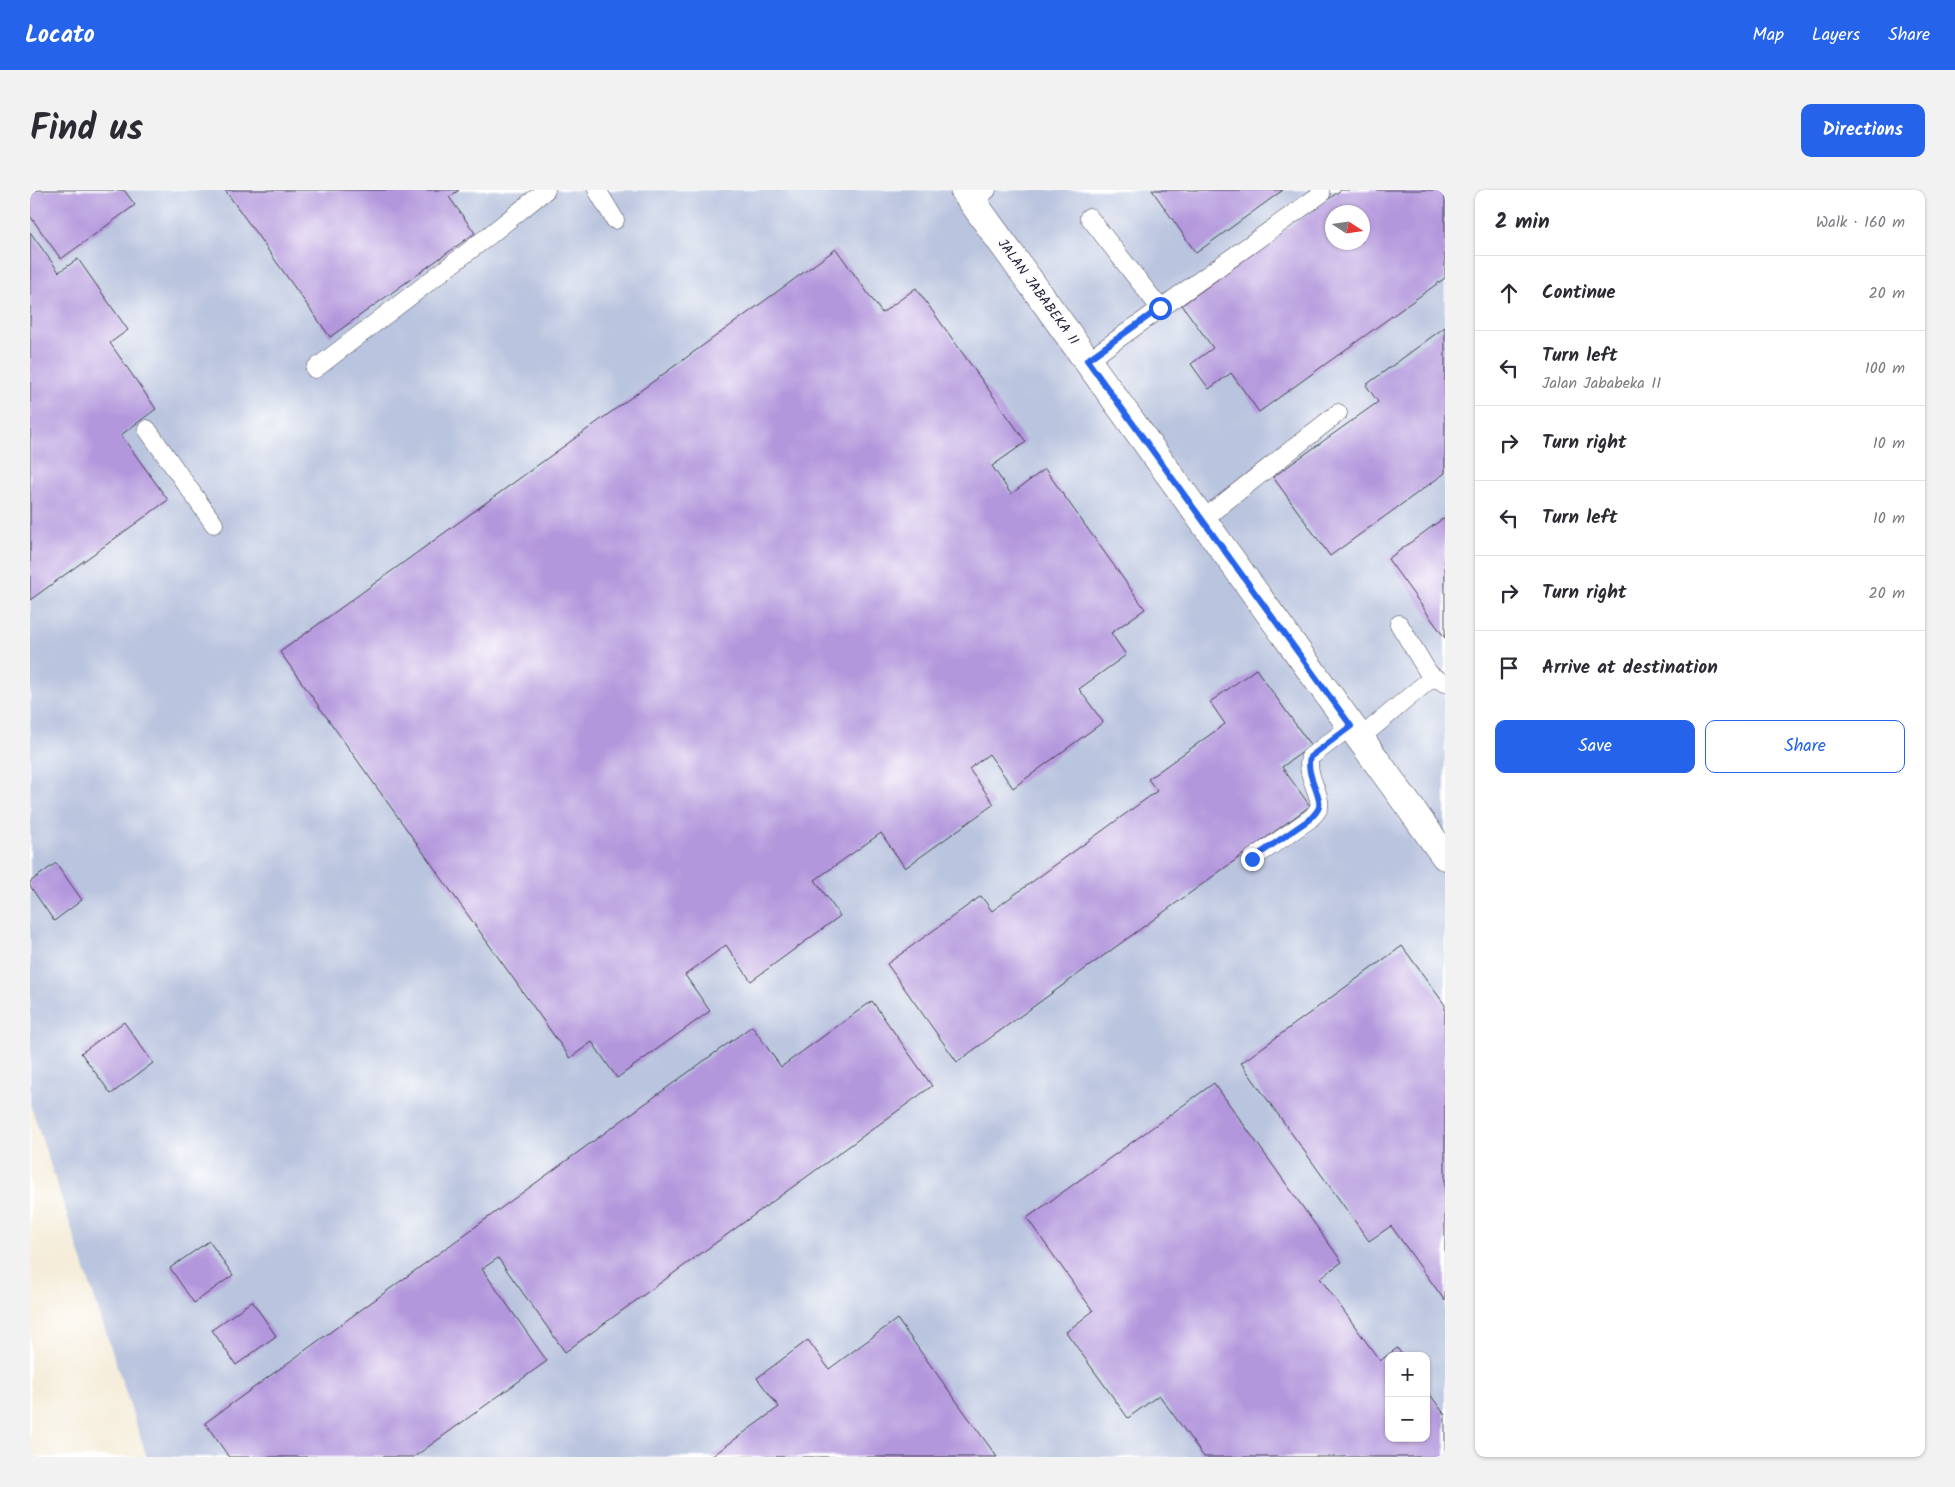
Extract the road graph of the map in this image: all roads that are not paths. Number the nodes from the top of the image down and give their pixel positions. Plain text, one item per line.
1 (546, 190) edge
2 (597, 190) edge
3 (974, 194) edge
4 (1321, 194) dead end
5 (1089, 217) dead end
6 (615, 220) dead end
7 (1160, 308) junction
8 (1087, 360) junction
9 (315, 369) dead end
10 (1338, 413) dead end
11 (147, 429) dead end
12 (1202, 520) junction
13 (214, 524) dead end
14 (1399, 624) dead end
15 (1439, 680) edge
16 (1355, 732) junction
17 (1445, 856) edge
18 (1252, 859) dead end

1 - 9 lane
2 - 6 lane
3 - 8 street, JALAN JABABEKA II
4 - 7 lane
5 - 7 lane
7 - 8 lane
8 - 12 street, JALAN JABABEKA II
10 - 12 lane
11 - 13 lane
12 - 16 street, JALAN JABABEKA II
14 - 15 lane
15 - 16 lane
16 - 17 street, JALAN JABABEKA II
16 - 18 lane

